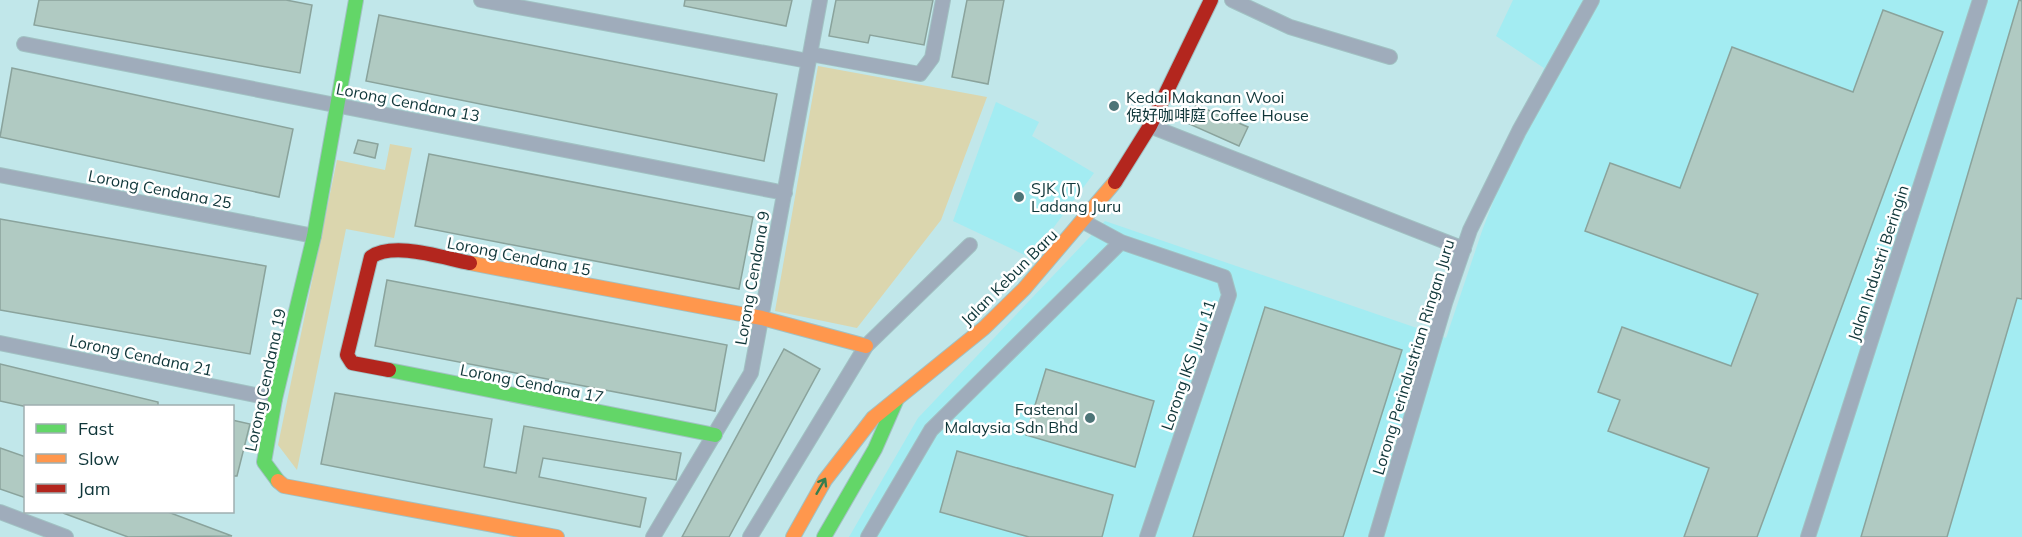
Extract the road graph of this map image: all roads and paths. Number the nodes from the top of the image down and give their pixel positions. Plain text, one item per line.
1 (356, 0) edge
2 (481, 0) edge
3 (820, 0) edge
4 (943, 0) edge
5 (1211, 0) edge
6 (1232, 0) edge
7 (1592, 0) edge
8 (1980, 0) edge
9 (24, 44) dead end
10 (1390, 57) dead end
11 (809, 58) junction
12 (338, 105) junction
13 (1150, 126) junction
14 (0, 175) edge
15 (784, 193) junction
16 (1084, 222) junction
17 (314, 236) junction
18 (1121, 242) junction
19 (970, 245) dead end
20 (1464, 249) junction
21 (762, 318) junction
22 (0, 343) edge
23 (866, 346) junction
24 (347, 355) joint
25 (275, 399) junction
26 (896, 401) junction
27 (715, 435) junction
28 (0, 513) edge
29 (66, 537) edge
30 (558, 537) edge
31 (652, 537) edge
32 (750, 537) edge
33 (793, 537) edge
34 (824, 537) edge
35 (868, 537) edge
36 (1147, 537) edge
37 (1376, 537) edge
38 (1808, 537) edge

1 - 12 street, Lorong Cendana 19
2 - 11 street
3 - 11 street, Lorong Cendana 9
4 - 11 street
5 - 13 street, Jalan Kebun Baru
6 - 10 street
7 - 20 street, Lorong Perindustrian Ringan Juru
8 - 38 street, Jalan Industri Beringin
9 - 12 street, Lorong Cendana 13
11 - 15 street, Lorong Cendana 9
12 - 15 street, Lorong Cendana 13
12 - 17 street, Lorong Cendana 19
13 - 16 street, Jalan Kebun Baru
13 - 20 street
14 - 17 street, Lorong Cendana 25
15 - 21 street, Lorong Cendana 9
16 - 18 street, Lorong IKS Juru 11
16 - 26 street, Jalan Kebun Baru
17 - 25 street, Lorong Cendana 19
18 - 35 street
18 - 36 street, Lorong IKS Juru 11
19 - 23 street
20 - 37 street, Lorong Perindustrian Ringan Juru
21 - 23 street, Lorong Cendana 15
21 - 24 street, Lorong Cendana 15
21 - 27 street, Lorong Cendana 9
22 - 25 street, Lorong Cendana 21
23 - 32 street
24 - 27 street, Lorong Cendana 17
25 - 30 street, Lorong Cendana 19
33 -> 26 street, Jalan Kebun Baru
26 - 34 street, Jalan Kebun Baru
27 - 31 street, Lorong Cendana 9
28 - 29 street

